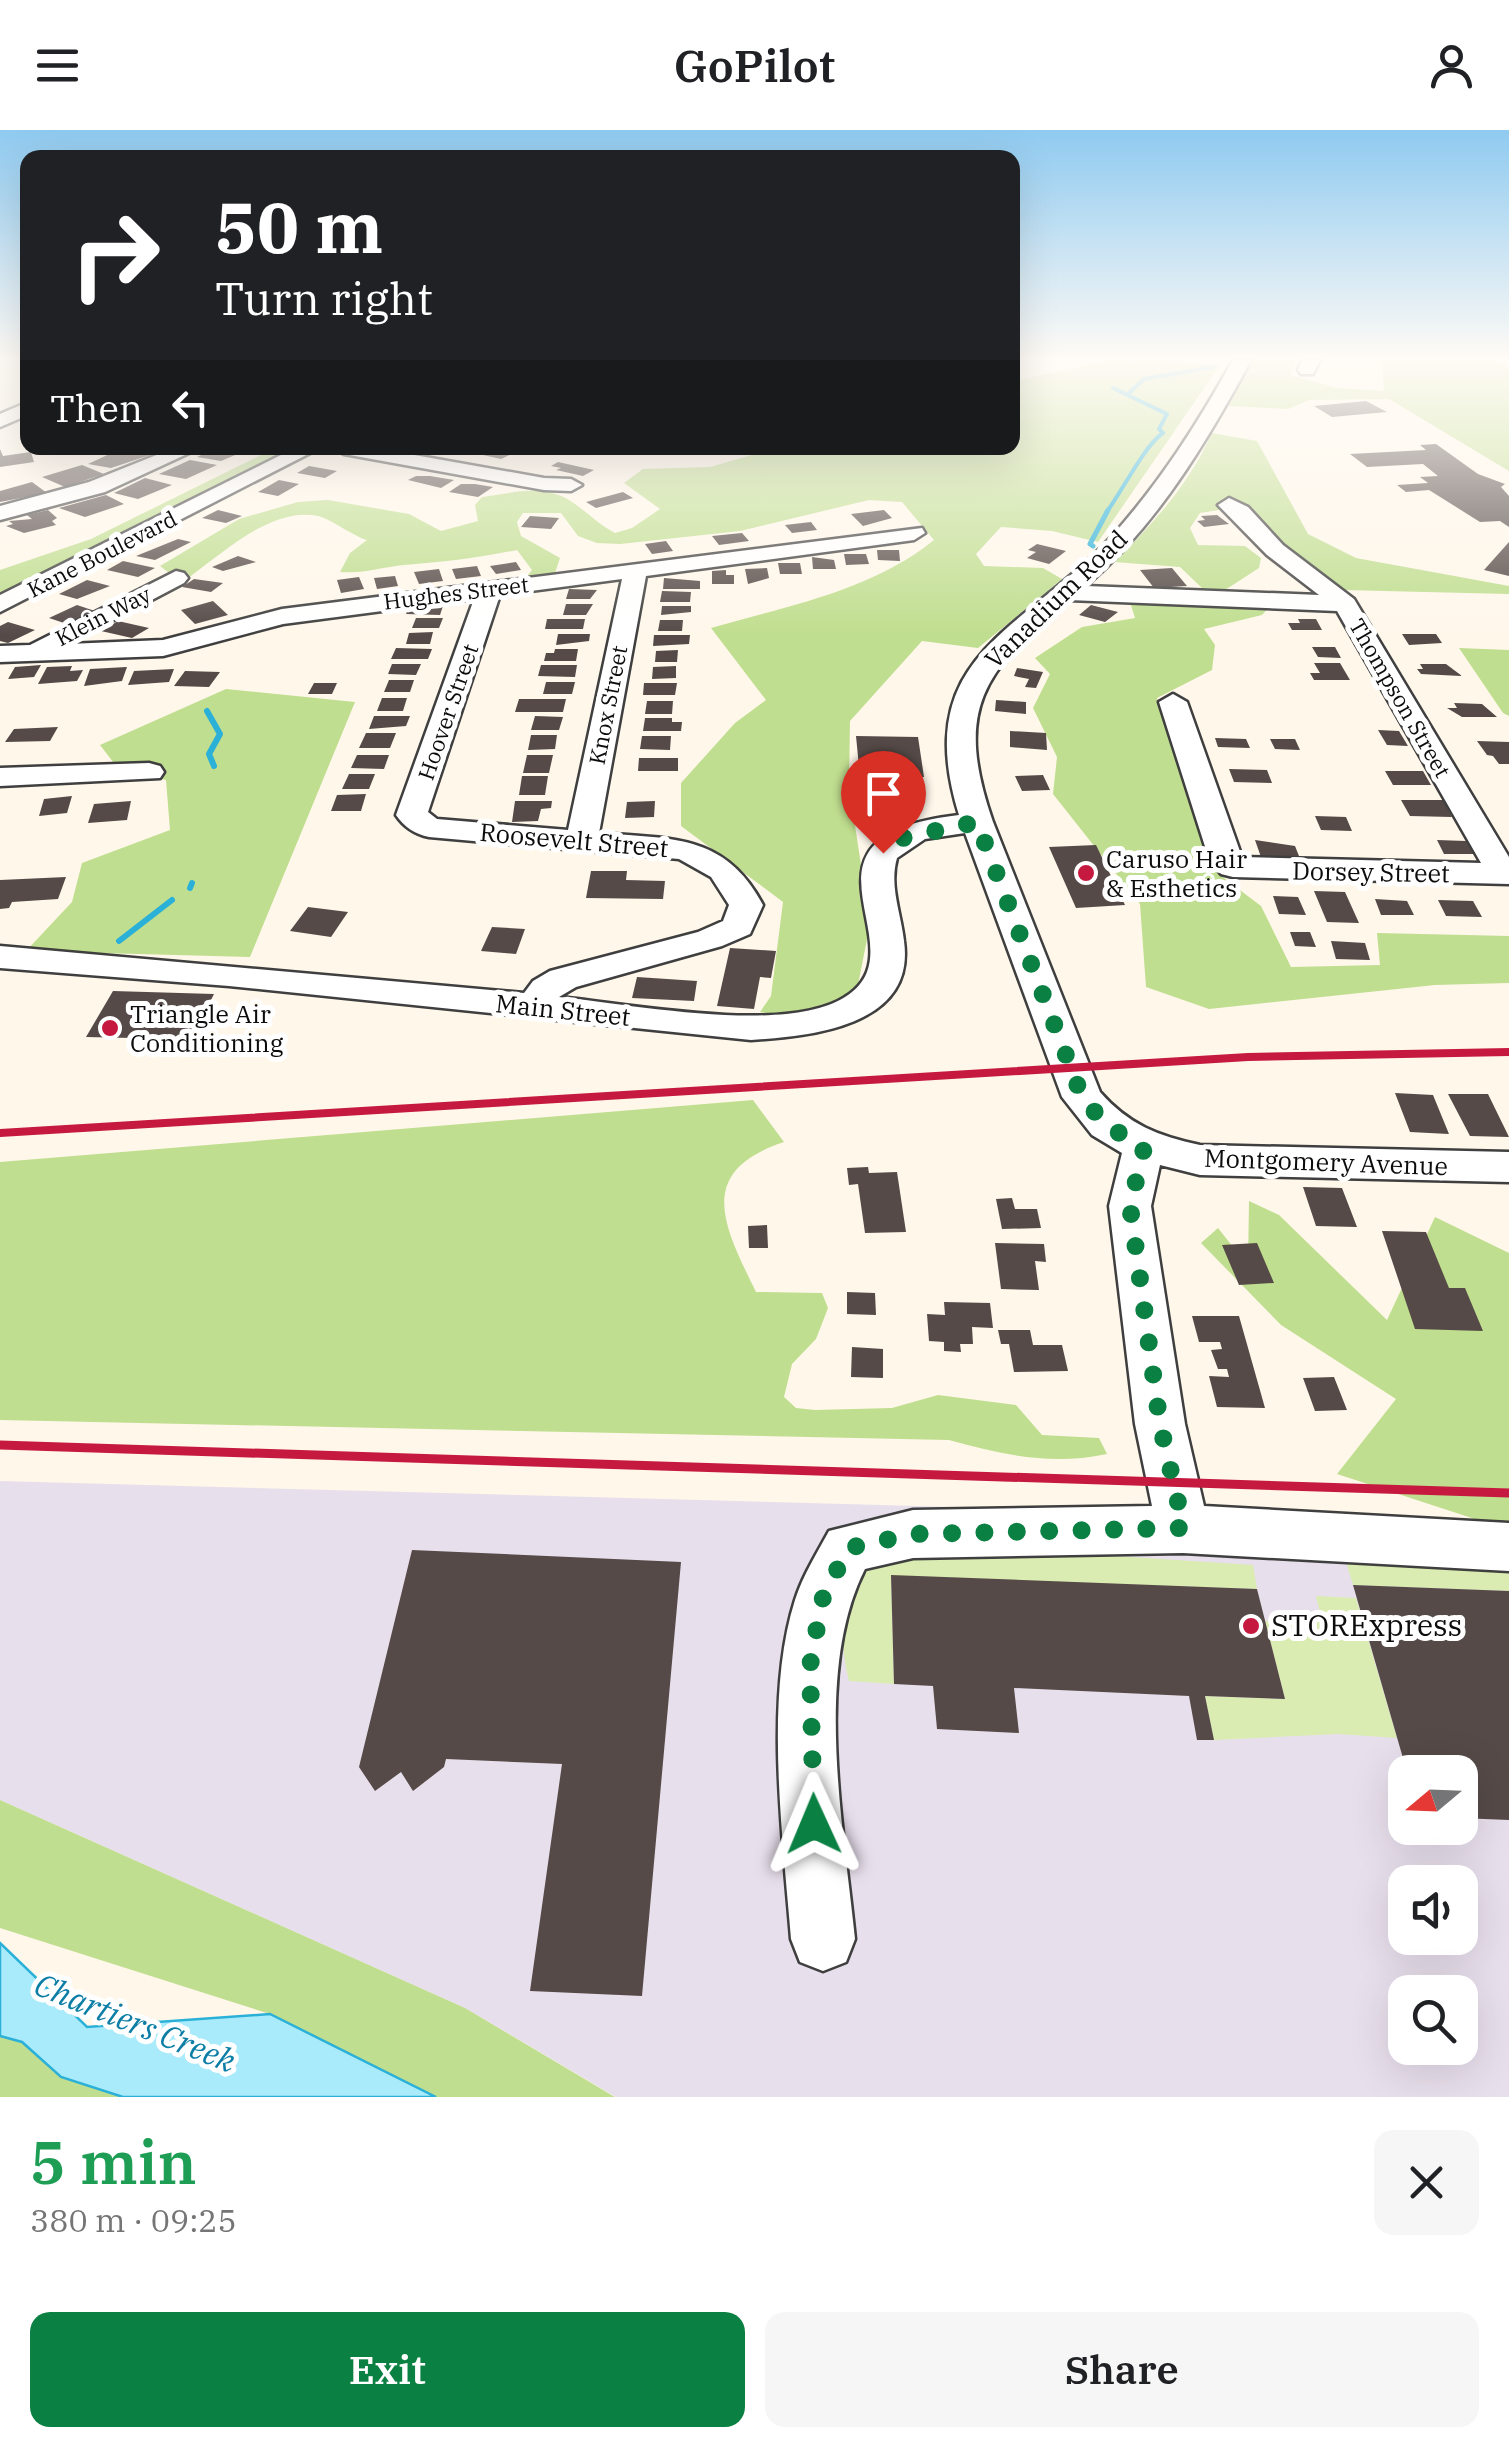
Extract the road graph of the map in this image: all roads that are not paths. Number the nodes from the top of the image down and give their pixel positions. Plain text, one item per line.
1 (1189, 452) edge
2 (173, 455) edge
3 (296, 455) edge
4 (383, 455) edge
5 (570, 485) dead end
6 (1229, 505) dead end
7 (0, 514) edge
8 (914, 532) dead end
9 (634, 572) junction
10 (176, 578) dead end
11 (490, 588) junction
12 (1062, 592) junction
13 (1345, 604) junction
14 (0, 605) edge
15 (30, 653) junction
16 (0, 654) edge
17 (1174, 702) dead end
18 (149, 772) dead end
19 (0, 777) edge
20 (977, 822) junction
21 (429, 828) joint
22 (582, 839) junction
23 (1506, 874) edge
24 (0, 957) edge
25 (533, 1007) junction
26 (1144, 1148) junction
27 (1509, 1168) edge
28 (1184, 1528) junction
29 (1509, 1546) edge
30 (823, 1939) dead end

1 - 12 street, Vanadium Road
2 - 7 street
3 - 14 street, Kane Boulevard
4 - 5 street
6 - 13 street, Thompson Street
8 - 9 street, Hughes Street
9 - 11 street, Hughes Street
9 - 22 street, Knox Street
10 - 15 street, Klein Way
11 - 15 street, Hughes Street
11 - 21 street, Hoover Street
12 - 13 street
12 - 20 street, Vanadium Road
13 - 23 street, Thompson Street
15 - 16 street, Hughes Street
17 - 23 street, Dorsey Street
18 - 19 street
20 - 25 street, Main Street
20 - 26 street, Vanadium Road
21 - 22 street, Roosevelt Street
22 - 25 street, Roosevelt Street
24 - 25 street, Main Street
26 - 27 street, Montgomery Avenue
26 - 28 street
28 - 29 street
28 - 30 street

